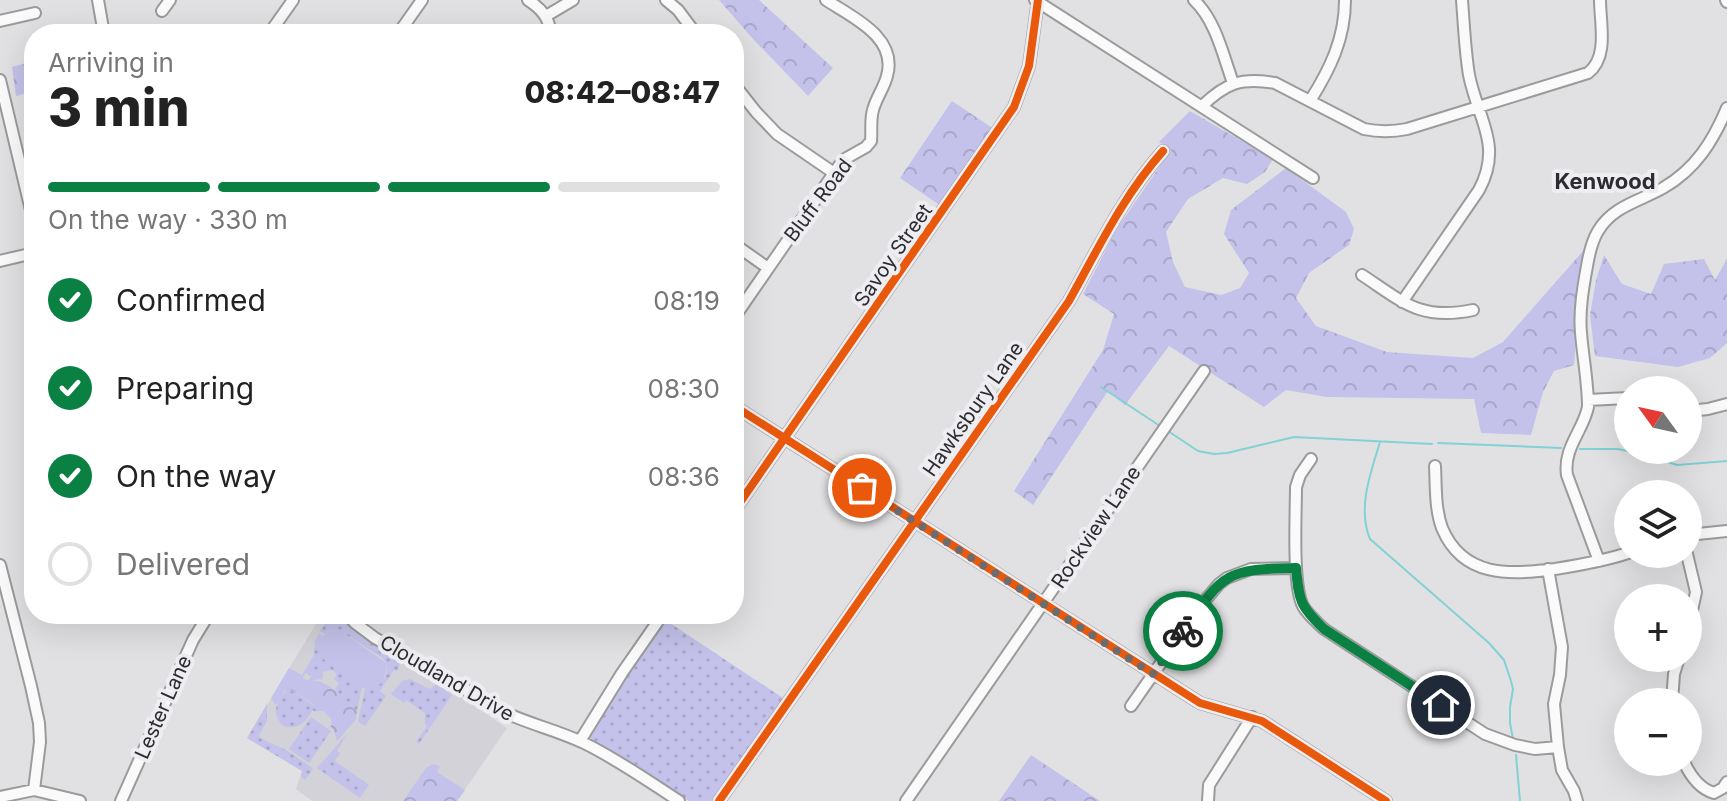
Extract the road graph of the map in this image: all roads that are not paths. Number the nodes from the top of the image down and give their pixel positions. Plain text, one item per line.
1 (98, 0) edge
2 (170, 0) edge
3 (293, 0) edge
4 (422, 0) edge
5 (528, 0) edge
6 (573, 0) edge
7 (666, 0) edge
8 (826, 0) edge
9 (1037, 0) edge
10 (1194, 0) edge
11 (1345, 0) edge
12 (1462, 0) edge
13 (1600, 0) edge
14 (162, 11) dead end
15 (35, 13) dead end
16 (546, 16) junction
17 (0, 21) edge
18 (102, 24) edge
19 (276, 24) edge
20 (405, 24) edge
21 (548, 24) edge
22 (688, 24) edge
23 (0, 80) edge
24 (1233, 83) junction
25 (744, 97) edge
26 (1310, 101) junction
27 (1202, 106) junction
28 (1478, 106) junction
29 (1727, 108) edge
30 (4, 111) edge
31 (1163, 151) dead end
32 (834, 173) junction
33 (1313, 178) dead end
34 (24, 186) edge
35 (744, 251) edge
36 (24, 255) edge
37 (0, 261) edge
38 (768, 268) junction
39 (1362, 275) dead end
40 (1402, 302) junction
41 (744, 303) edge
42 (1473, 310) dead end
43 (1204, 371) dead end
44 (1614, 399) edge
45 (1588, 400) junction
46 (1727, 404) edge
47 (1702, 410) edge
48 (744, 412) edge
49 (785, 438) junction
50 (1311, 459) dead end
51 (1435, 466) dead end
52 (744, 497) edge
53 (913, 521) junction
54 (1727, 531) edge
55 (1702, 534) edge
56 (1614, 557) edge
57 (1599, 561) junction
58 (0, 565) edge
59 (1296, 568) junction
60 (1548, 569) junction
61 (1043, 604) junction
62 (203, 624) edge
63 (356, 624) edge
64 (656, 624) edge
65 (1153, 674) junction
66 (1131, 706) dead end
67 (1252, 717) junction
68 (580, 741) junction
69 (1558, 747) junction
70 (1693, 776) edge
71 (1727, 782) edge
72 (34, 790) junction
73 (0, 797) edge
74 (80, 801) edge
75 (121, 801) edge
76 (679, 801) edge
77 (719, 801) edge
78 (906, 801) edge
79 (1208, 801) edge
80 (1386, 801) edge
81 (1577, 801) edge

1 - 18 street
2 - 14 street
3 - 19 street
4 - 20 street
5 - 16 street
6 - 16 street
7 - 22 street
8 - 32 street, Bluff Road
9 - 27 street
9 - 49 street, Savoy Street
10 - 24 street
11 - 26 street
12 - 28 street
13 - 28 street
15 - 17 street
16 - 21 street
23 - 30 street
24 - 26 street
24 - 27 street
25 - 32 street
26 - 28 street
27 - 33 street
28 - 40 street
29 - 45 street
30 - 34 street
31 - 53 street, Hawksbury Lane
32 - 38 street, Bluff Road
35 - 38 street
36 - 37 street
38 - 41 street, Bluff Road
39 - 40 street
40 - 42 street
43 - 61 street, Rockview Lane
44 - 45 street
45 - 57 street
46 - 47 street
48 - 49 street
49 - 52 street, Savoy Street
49 - 53 street
50 - 59 street
51 - 60 street
53 - 61 street
53 - 77 street, Hawksbury Lane
54 - 55 street
56 - 57 street
57 - 60 street
58 - 72 street
59 - 65 street
59 - 69 street
60 - 69 street
61 - 65 street
61 - 78 street, Rockview Lane
62 - 75 street, Lester Lane
63 - 68 street, Cloudland Drive
64 - 68 street
65 - 66 street
65 - 67 street
67 - 79 street
67 - 80 street
68 - 76 street, Cloudland Drive
69 - 81 street
70 - 71 street
72 - 73 street
72 - 74 street

